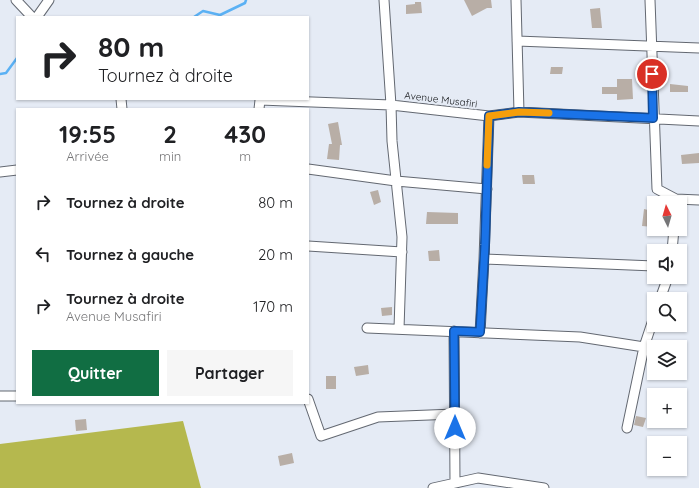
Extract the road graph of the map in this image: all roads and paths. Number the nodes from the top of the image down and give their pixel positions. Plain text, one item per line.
1 (16, 0) edge
2 (50, 0) edge
3 (384, 0) edge
4 (516, 0) edge
5 (650, 0) edge
6 (31, 16) edge
7 (38, 16) edge
8 (517, 41) junction
9 (651, 45) junction
10 (699, 48) edge
11 (260, 100) edge
12 (391, 105) junction
13 (519, 112) junction
14 (489, 116) junction
15 (653, 118) junction
16 (699, 121) edge
17 (309, 169) edge
18 (16, 170) edge
19 (0, 172) edge
20 (396, 181) junction
21 (487, 189) junction
22 (668, 196) edge
23 (699, 200) edge
24 (687, 201) edge
25 (309, 246) edge
26 (402, 252) junction
27 (484, 259) junction
28 (647, 266) edge
29 (367, 328) dead end
30 (399, 329) junction
31 (454, 331) junction
32 (480, 332) junction
33 (649, 332) edge
34 (644, 347) junction
35 (0, 396) edge
36 (16, 396) edge
37 (309, 402) edge
38 (455, 414) junction
39 (627, 428) dead end
40 (478, 478) junction
41 (455, 483) junction
42 (432, 488) edge
43 (481, 488) edge
44 (544, 488) edge

1 - 6 street
2 - 7 street
3 - 12 street
4 - 8 street
5 - 9 street
8 - 9 street
8 - 13 street
9 - 10 street
9 - 15 street
11 - 12 street, Avenue Musafiri
12 - 14 street, Avenue Musafiri
12 - 20 street
13 - 14 street, Avenue Musafiri
13 - 15 street, Avenue Musafiri
14 - 21 street
15 - 16 street, Avenue Musafiri
15 - 22 street
17 - 20 street
18 - 19 street
20 - 21 street
20 - 26 street
21 - 27 street
23 - 24 street
25 - 26 street
26 - 30 street
27 - 28 street
27 - 32 street
29 - 30 street
30 - 31 street
31 - 32 street
31 - 38 street
32 - 34 street
33 - 34 street
34 - 39 street
35 - 36 street
37 - 38 street
38 - 41 street
40 - 41 street
40 - 43 street
40 - 44 street
41 - 42 street

